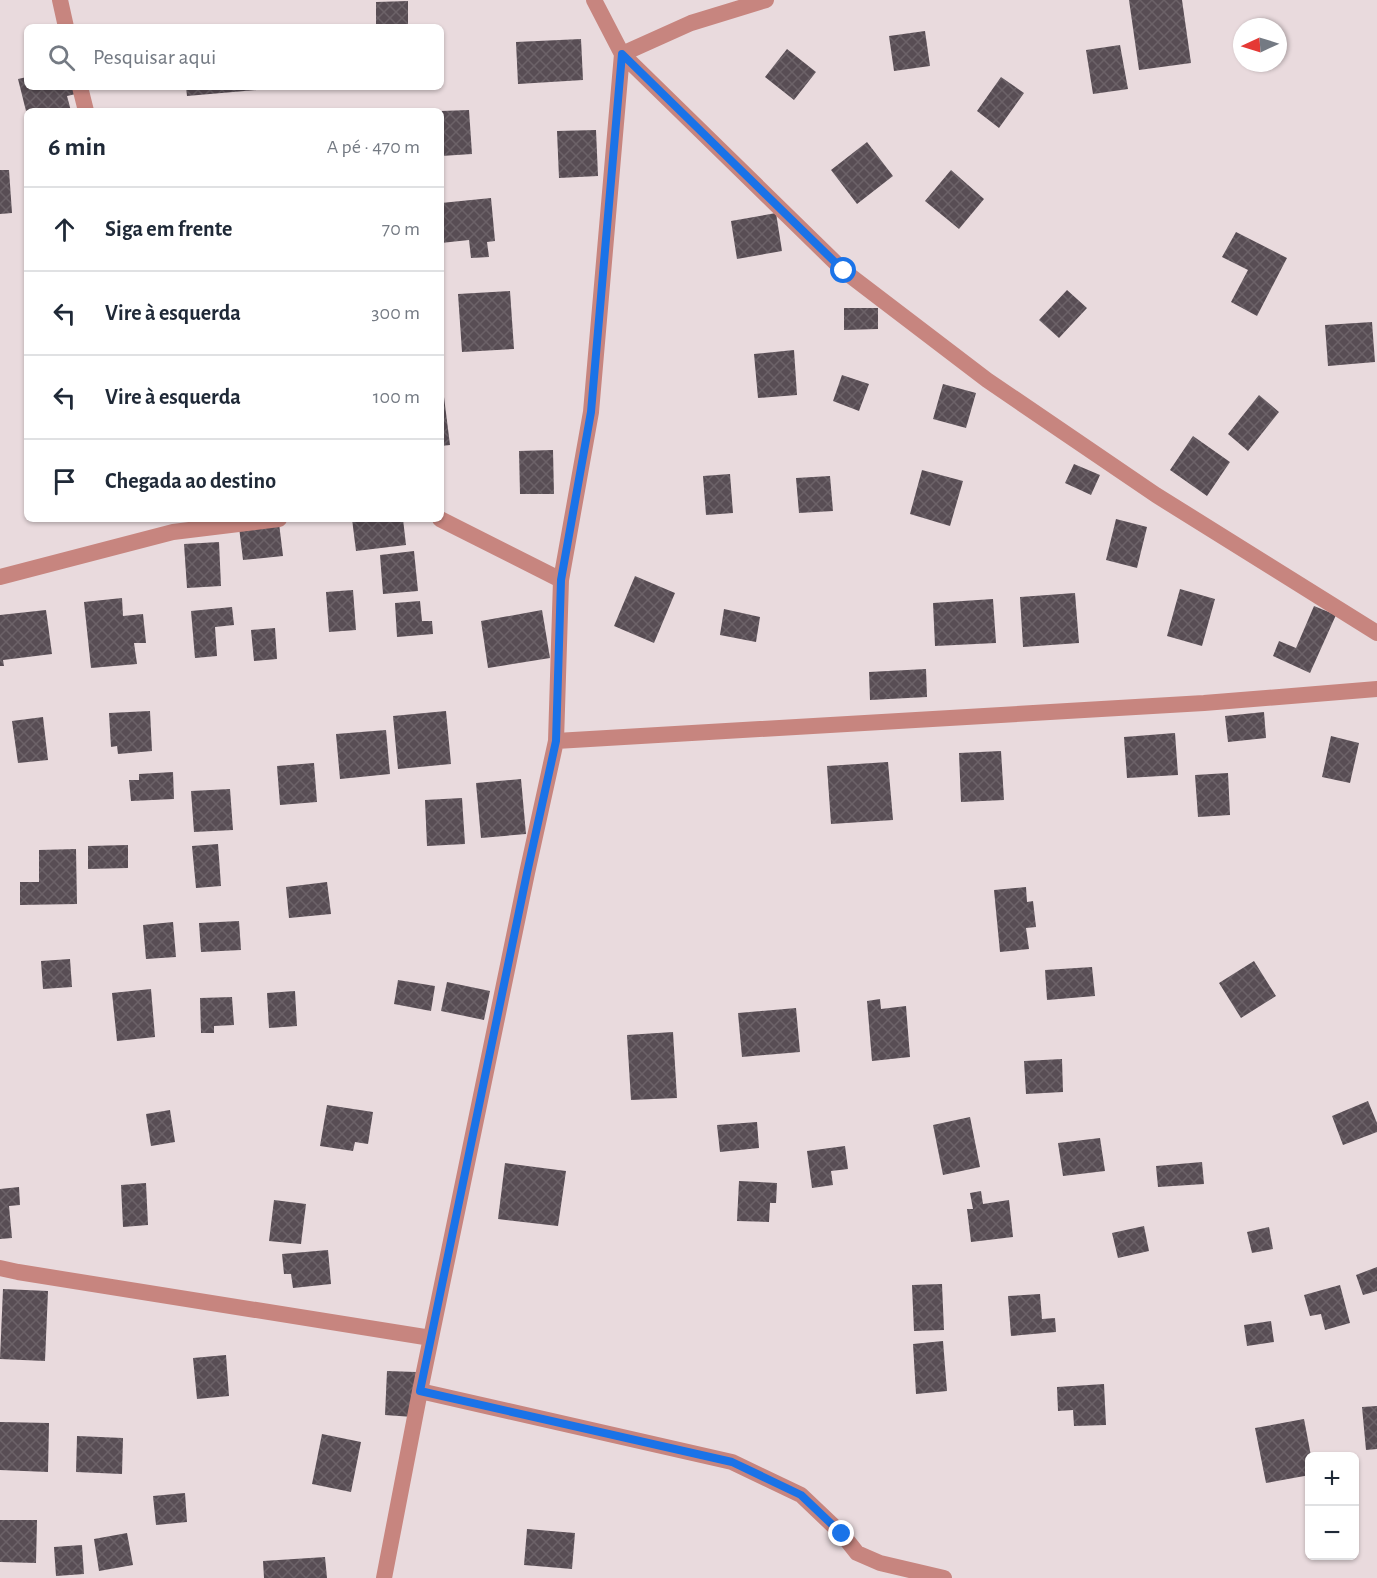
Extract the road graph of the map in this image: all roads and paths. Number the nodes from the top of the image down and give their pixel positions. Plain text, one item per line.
1 (60, 0) edge
2 (594, 0) edge
3 (766, 0) edge
4 (65, 24) edge
5 (622, 54) junction
6 (81, 90) edge
7 (85, 108) edge
8 (444, 521) edge
9 (233, 522) edge
10 (172, 526) edge
11 (0, 577) edge
12 (561, 580) junction
13 (1377, 633) edge
14 (1377, 689) edge
15 (556, 741) junction
16 (0, 1268) edge
17 (431, 1338) junction
18 (420, 1391) junction
19 (384, 1578) edge
20 (944, 1578) edge

1 - 4 street
2 - 5 street
3 - 5 street
5 - 12 street
5 - 13 street
6 - 7 street
8 - 12 street
9 - 10 street
10 - 11 street
12 - 15 street
14 - 15 street
15 - 17 street
16 - 17 street
17 - 18 street
18 - 19 street
18 - 20 street

